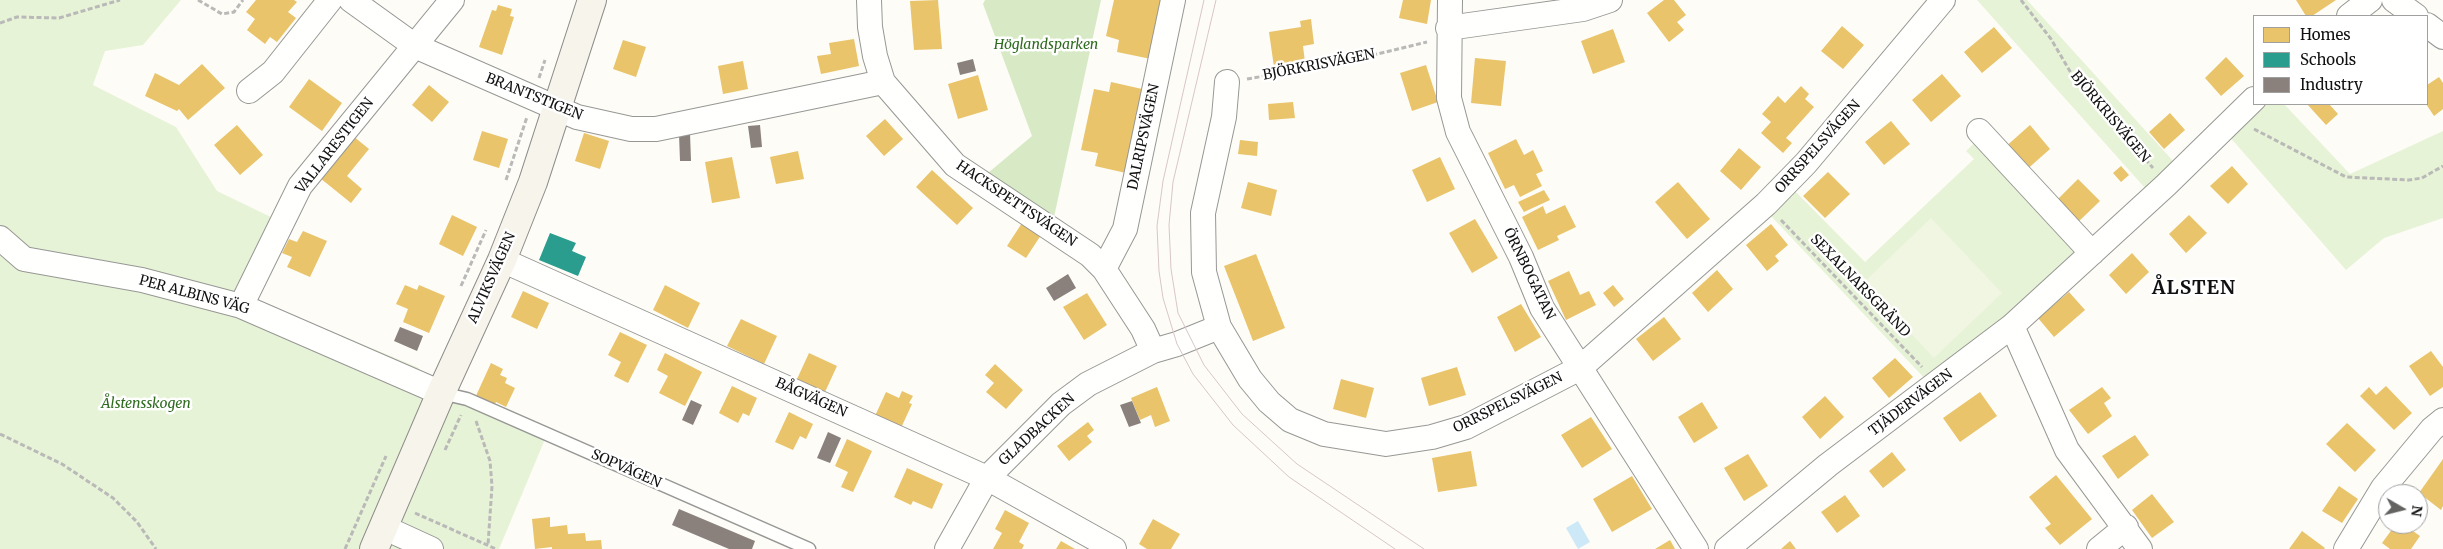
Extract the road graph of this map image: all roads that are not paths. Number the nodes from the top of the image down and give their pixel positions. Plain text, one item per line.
1 (330, 0) edge
2 (351, 0) edge
3 (452, 0) edge
4 (592, 0) edge
5 (870, 0) edge
6 (1173, 0) edge
7 (1450, 0) edge
8 (1610, 0) edge
9 (1943, 0) edge
10 (2370, 0) edge
11 (2394, 0) edge
12 (2350, 15) edge
13 (2415, 15) edge
14 (2428, 25) edge
15 (1448, 28) junction
16 (2443, 37) edge
17 (415, 46) junction
18 (883, 82) junction
19 (1228, 82) road end
20 (249, 91) dead end
21 (2253, 100) edge
22 (557, 109) junction
23 (1979, 132) dead end
24 (0, 238) edge
25 (2092, 253) junction
26 (502, 260) junction
27 (1104, 270) junction
28 (241, 306) junction
29 (1219, 326) junction
30 (2012, 326) junction
31 (1153, 351) junction
32 (1580, 368) junction
33 (441, 393) junction
34 (2443, 420) edge
35 (987, 478) junction
36 (384, 526) edge
37 (2126, 527) junction
38 (432, 549) edge
39 (809, 549) edge
40 (947, 549) edge
41 (1114, 549) edge
42 (1696, 549) edge
43 (1727, 549) edge
44 (2099, 549) edge
45 (2140, 549) edge
46 (2346, 549) edge

1 - 20 street
2 - 17 street, BRANTSTIGEN
3 - 17 street, VALLARESTIGEN
4 - 22 street, ALVIKSVÄGEN
5 - 18 street, HACKSPETTSVÄGEN
6 - 27 street, DALRIPSVÄGEN
7 - 15 street, ÖRNBOGATAN
8 - 15 street
9 - 32 street, ORRSPELSVÄGEN
10 - 12 street
11 - 13 street
14 - 16 street
15 - 32 street, ÖRNBOGATAN
17 - 22 street, BRANTSTIGEN
17 - 28 street, VALLARESTIGEN
18 - 22 street, BRANTSTIGEN
18 - 27 street, HACKSPETTSVÄGEN
19 - 29 street, ORRSPELSVÄGEN
21 - 25 street, TJÄDERVÄGEN
22 - 26 street, ALVIKSVÄGEN
23 - 25 street
24 - 28 street, PER ALBINS VÄG
25 - 30 street, TJÄDERVÄGEN
26 - 33 street, ALVIKSVÄGEN
26 - 35 street, BÅGVÄGEN
27 - 31 street, HACKSPETTSVÄGEN
28 - 33 street, PER ALBINS VÄG
29 - 31 street, GLADBACKEN
29 - 32 street, ORRSPELSVÄGEN
30 - 37 street
30 - 43 street, TJÄDERVÄGEN
31 - 35 street, GLADBACKEN
32 - 42 street, ÖRNBOGATAN
33 - 36 street, ALVIKSVÄGEN
33 - 39 lane, SOPVÄGEN
34 - 46 street
35 - 40 street, GLADBACKEN
35 - 41 street, BÅGVÄGEN
36 - 38 street
37 - 44 street
37 - 45 street

